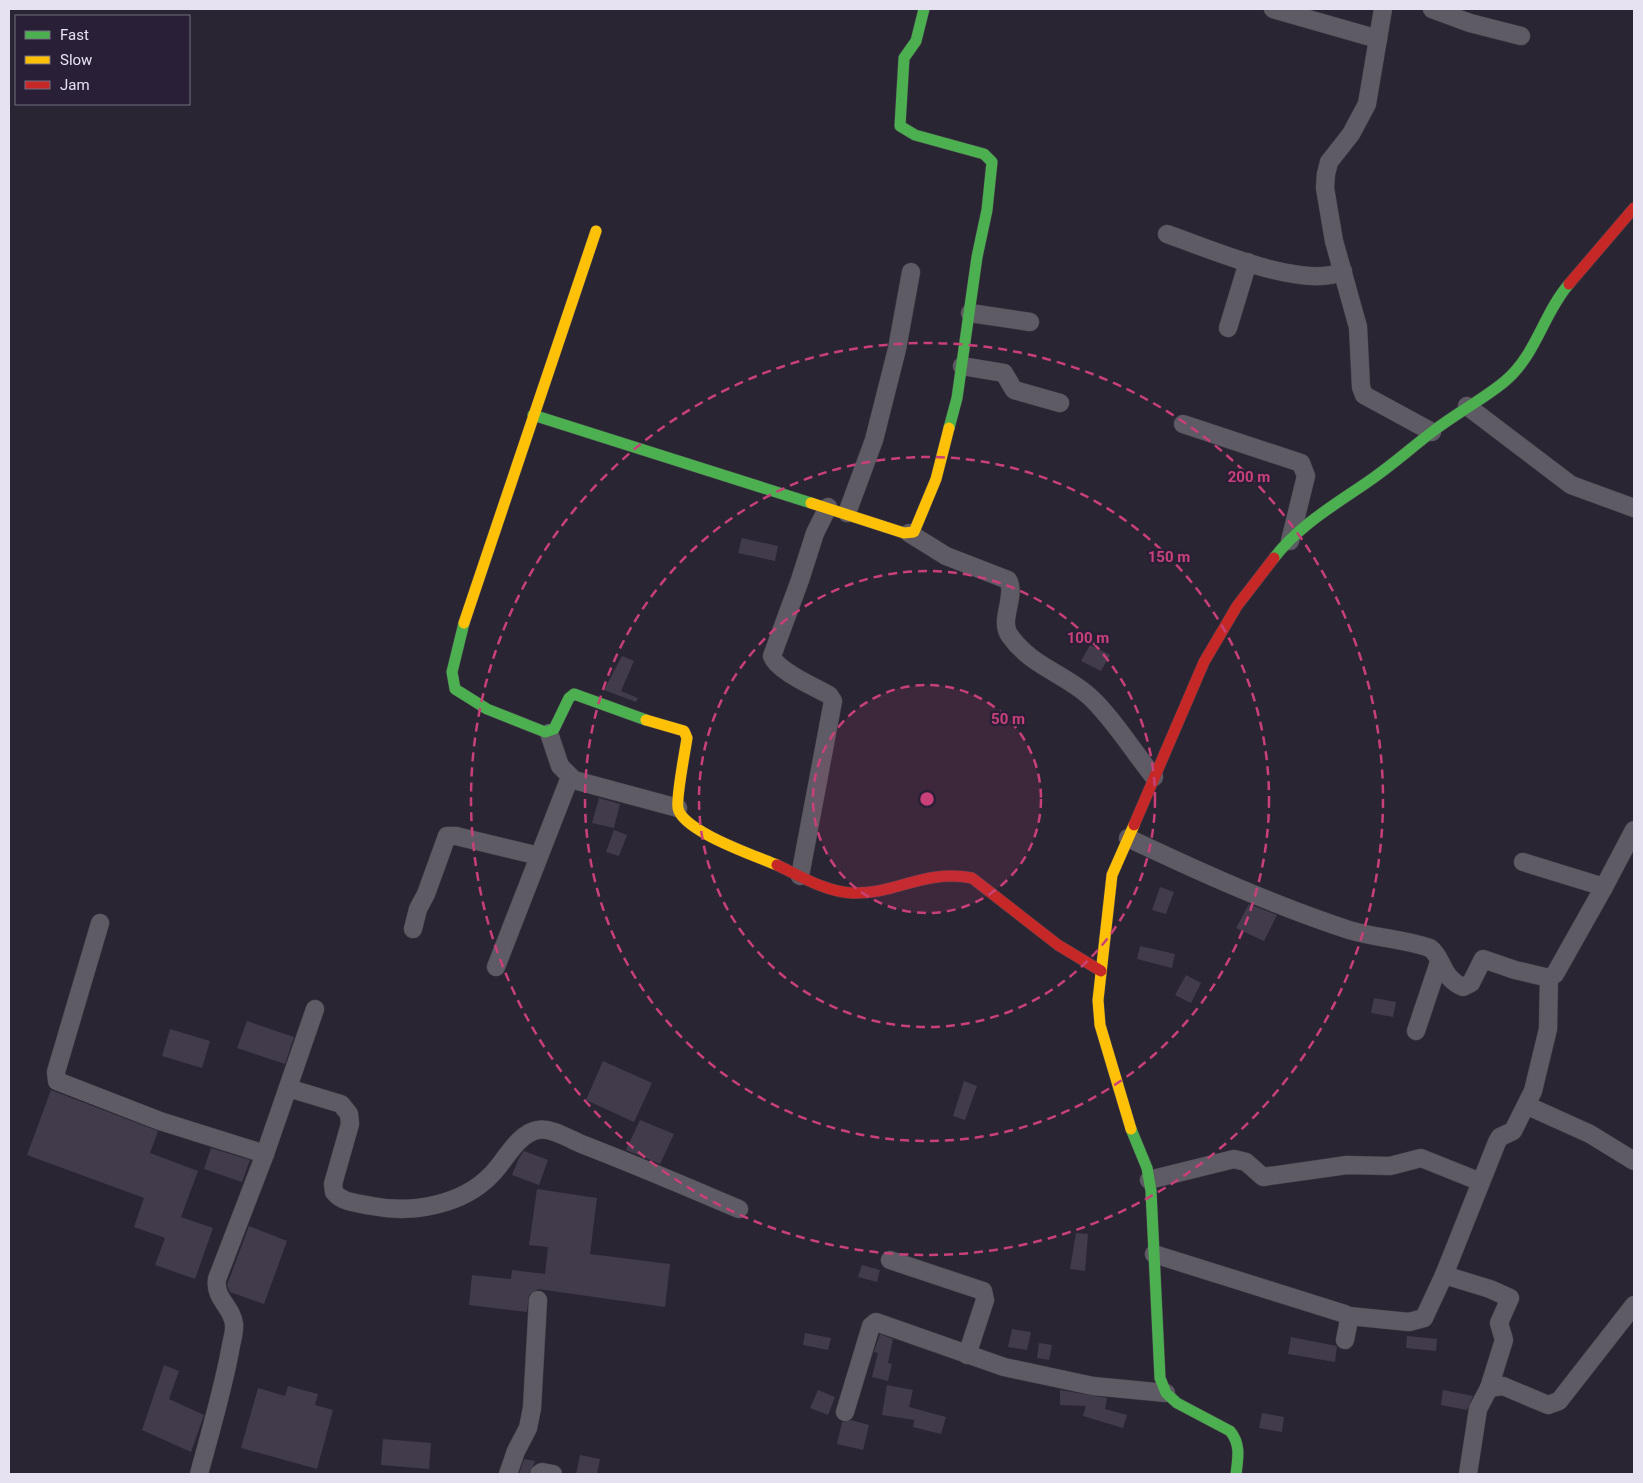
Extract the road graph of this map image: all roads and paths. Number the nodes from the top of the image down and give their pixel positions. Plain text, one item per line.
1 (924, 9) edge
2 (1272, 9) edge
3 (1383, 9) edge
4 (1432, 9) edge
5 (1521, 36) dead end
6 (1378, 39) junction
7 (1634, 208) edge
8 (596, 231) dead end
9 (1167, 234) dead end
10 (1248, 262) junction
11 (910, 272) dead end
12 (1334, 274) junction
13 (970, 313) junction
14 (1030, 322) dead end
15 (1228, 328) dead end
16 (962, 366) junction
17 (1060, 403) dead end
18 (1467, 406) junction
19 (533, 415) junction
20 (1183, 424) dead end
21 (1432, 432) junction
22 (828, 508) junction
23 (1634, 508) edge
24 (847, 513) junction
25 (909, 534) junction
26 (1290, 541) junction
27 (549, 733) junction
28 (570, 777) junction
29 (1154, 777) junction
30 (678, 808) junction
31 (1634, 830) edge
32 (1128, 838) junction
33 (539, 856) junction
34 (1523, 862) dead end
35 (800, 876) junction
36 (1604, 887) junction
37 (100, 924) dead end
38 (413, 929) dead end
39 (1439, 962) junction
40 (496, 967) dead end
41 (1102, 971) junction
42 (1549, 978) junction
43 (314, 1009) dead end
44 (1416, 1031) dead end
45 (288, 1088) junction
46 (1528, 1106) junction
47 (266, 1154) junction
48 (1634, 1160) edge
49 (1149, 1180) junction
50 (1481, 1182) junction
51 (739, 1208) dead end
52 (1154, 1254) junction
53 (890, 1260) dead end
54 (1444, 1275) junction
55 (538, 1300) dead end
56 (1634, 1305) edge
57 (1348, 1316) junction
58 (1345, 1340) dead end
59 (967, 1355) junction
60 (1489, 1388) junction
61 (1166, 1393) junction
62 (845, 1412) dead end
63 (198, 1474) edge
64 (508, 1474) edge
65 (539, 1474) edge
66 (553, 1474) edge
67 (1236, 1474) edge
68 (1468, 1474) edge

1 - 13 street
2 - 6 street
3 - 6 street
4 - 5 street
6 - 12 street
7 - 18 street
8 - 19 street
9 - 10 street
10 - 12 street
10 - 15 street
11 - 24 street
12 - 21 street
13 - 14 street
13 - 16 street
16 - 17 street
16 - 25 street
18 - 21 street
18 - 23 street
19 - 22 street
19 - 27 street
20 - 26 street
21 - 26 street
22 - 24 street
22 - 35 street
24 - 25 street
25 - 29 street
26 - 29 street
27 - 28 street
27 - 30 street
28 - 30 street
28 - 33 street
29 - 32 street
30 - 35 street
31 - 36 street
32 - 39 street
32 - 41 street
33 - 38 street
33 - 40 street
34 - 36 street
35 - 41 street
36 - 42 street
37 - 47 street
39 - 42 street
39 - 44 street
41 - 49 street
42 - 46 street
43 - 45 street
45 - 47 street
45 - 51 street
46 - 48 street
46 - 50 street
47 - 63 street
49 - 50 street
49 - 52 street
50 - 54 street
52 - 57 street
52 - 61 street
53 - 59 street
54 - 57 street
54 - 60 street
55 - 64 street
56 - 60 street
57 - 58 street
59 - 61 street
59 - 62 street
60 - 68 street
61 - 67 street
65 - 66 street

